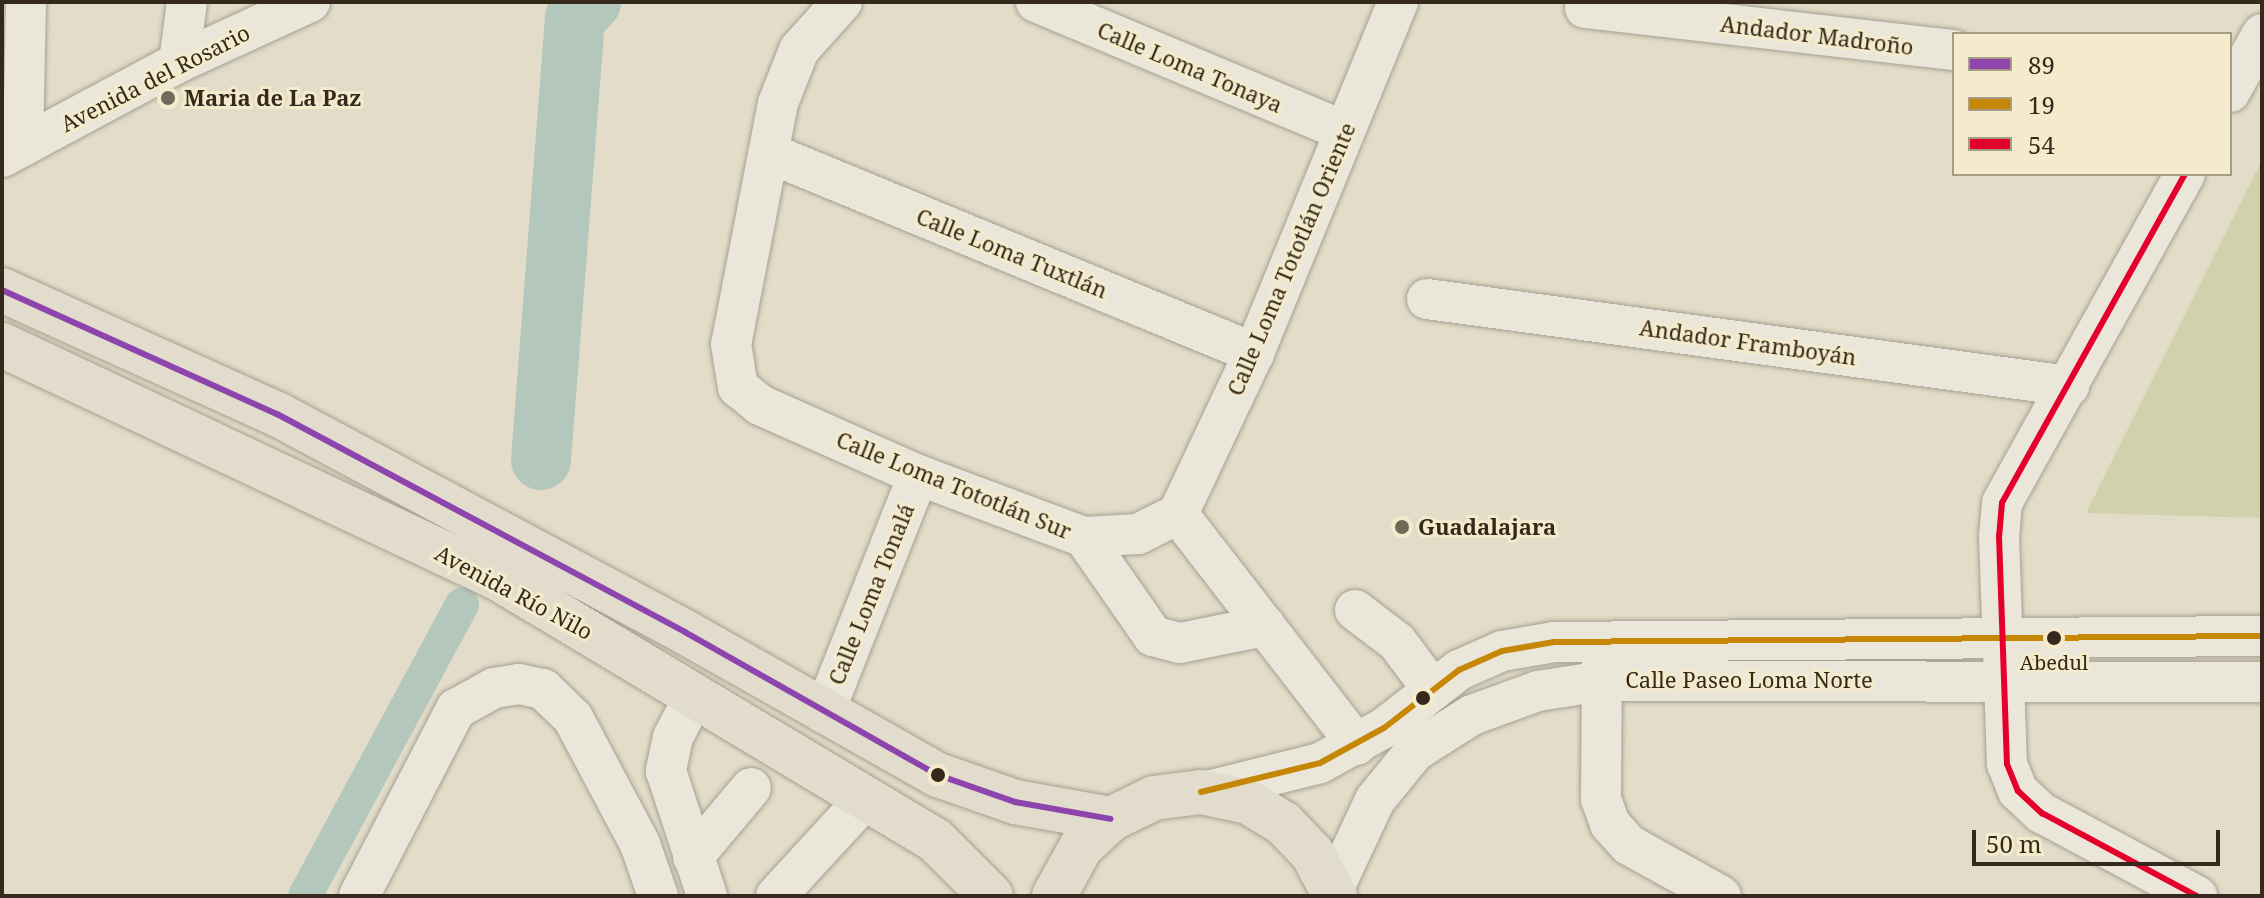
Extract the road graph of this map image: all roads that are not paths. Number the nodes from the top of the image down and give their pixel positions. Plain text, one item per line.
1 (26, 2) edge
2 (187, 2) edge
3 (310, 2) edge
4 (842, 2) edge
5 (1036, 2) edge
6 (1398, 2) edge
7 (1585, 8) dead end
8 (2262, 34) edge
9 (1952, 50) edge
10 (179, 62) junction
11 (2232, 85) edge
12 (1344, 131) junction
13 (12, 151) edge
14 (769, 153) junction
15 (2184, 176) edge
16 (2, 290) edge
17 (1427, 299) dead end
18 (2, 345) edge
19 (1254, 353) junction
20 (2069, 386) junction
21 (918, 475) junction
22 (1178, 514) junction
23 (1084, 537) junction
24 (1355, 610) dead end
25 (1265, 626) junction
26 (2006, 635) junction
27 (2262, 636) edge
28 (1602, 637) junction
29 (2008, 680) junction
30 (1602, 681) junction
31 (2262, 682) edge
32 (1433, 690) junction
33 (695, 695) junction
34 (824, 713) junction
35 (1357, 745) junction
36 (751, 788) dead end
37 (1201, 792) junction
38 (866, 798) junction
39 (1111, 819) junction
40 (693, 857) junction
41 (1334, 893) edge
42 (359, 896) edge
43 (658, 896) edge
44 (707, 896) edge
45 (776, 896) edge
46 (991, 896) edge
47 (1054, 896) edge
48 (1721, 896) edge
49 (2197, 896) edge

1 - 13 street
2 - 10 street
3 - 10 street, Avenida del Rosario
4 - 14 street
5 - 12 street, Calle Loma Tonaya
6 - 12 street, Calle Loma Tototlán Oriente
7 - 9 street, Andador Madroño
8 - 11 street
10 - 13 street, Avenida del Rosario
12 - 19 street, Calle Loma Tototlán Oriente
14 - 19 street, Calle Loma Tuxtlán
14 - 21 street, Calle Loma Tototlán Sur
15 - 20 street
16 - 34 main road, Avenida Río Nilo
17 - 20 street, Andador Framboyán
18 - 33 main road, Avenida Río Nilo
19 - 22 street, Calle Loma Tototlán Oriente
20 - 26 street
21 - 23 street, Calle Loma Tototlán Sur
21 - 34 street, Calle Loma Tonalá
22 - 23 street, Calle Loma Tototlán Sur
22 - 25 street
23 - 25 street
24 - 32 street
25 - 35 street
26 - 27 street, Calle Paseo Loma Norte
26 - 28 street, Calle Paseo Loma Norte
26 - 29 street
28 - 30 street
28 - 32 street, Calle Paseo Loma Norte
29 - 30 street, Calle Paseo Loma Norte
29 - 31 street, Calle Paseo Loma Norte
29 - 49 street
30 - 41 street, Calle Paseo Loma Norte
30 - 48 street
32 - 35 street, Calle Paseo Loma Norte
33 - 38 main road, Avenida Río Nilo
33 - 40 street
34 - 39 main road, Avenida Río Nilo
35 - 37 street, Calle Paseo Loma Norte
36 - 40 street
37 - 39 main road
37 - 41 main road
38 - 45 street
38 - 46 main road, Avenida Río Nilo
39 - 47 main road
40 - 44 street
42 - 43 street

